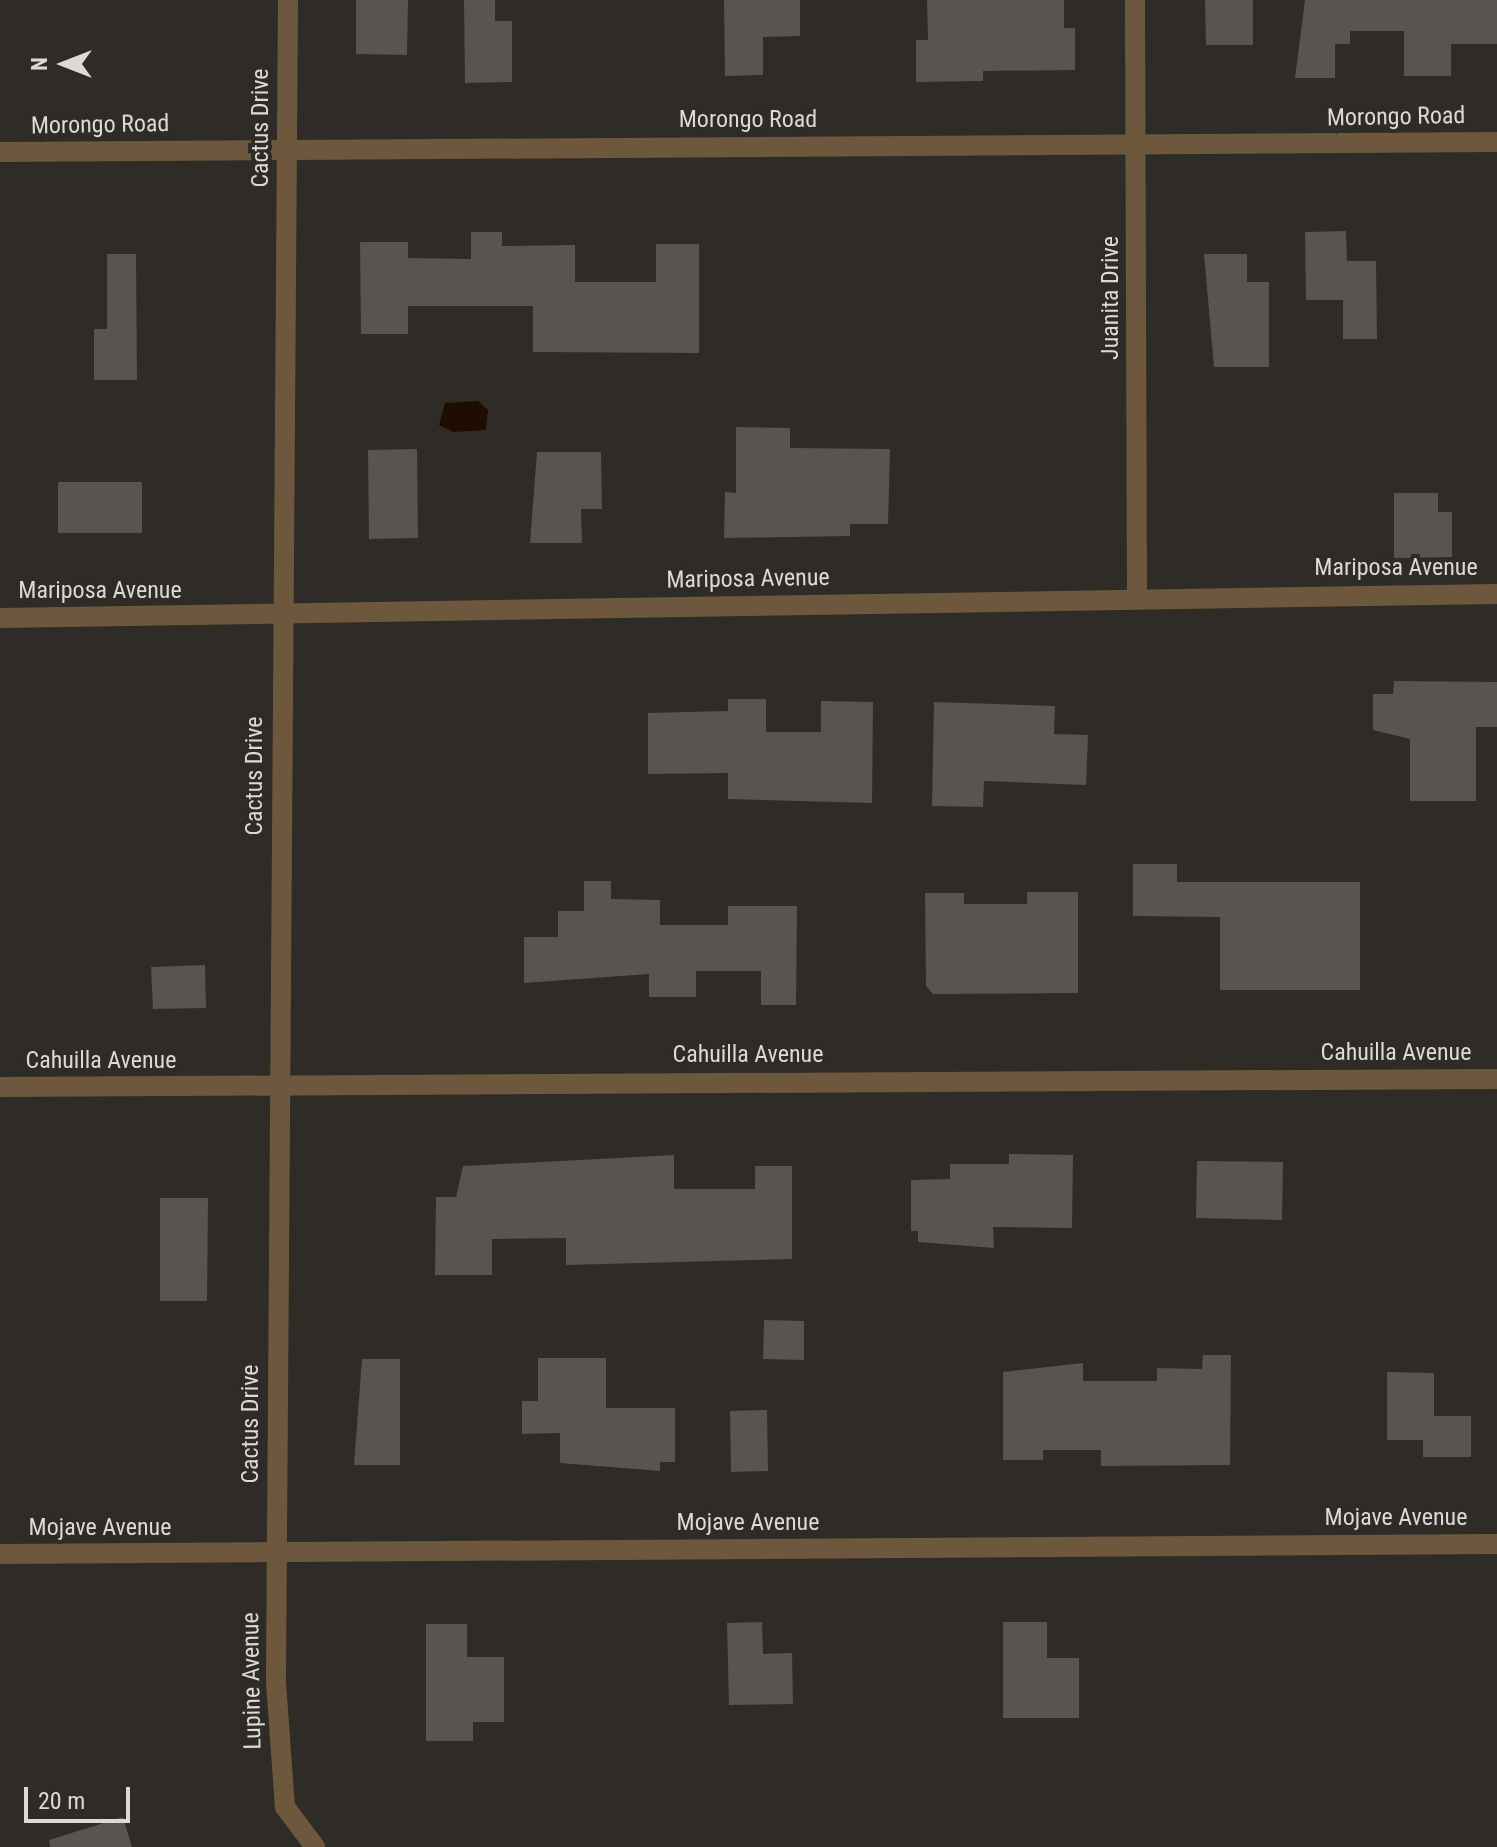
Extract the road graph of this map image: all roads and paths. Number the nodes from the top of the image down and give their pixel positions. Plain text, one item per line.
1 (288, 0) edge
2 (1135, 0) edge
3 (1497, 142) edge
4 (1137, 145) junction
5 (286, 148) junction
6 (0, 152) edge
7 (1497, 594) edge
8 (1137, 596) junction
9 (283, 616) junction
10 (0, 618) edge
11 (1497, 1079) edge
12 (279, 1085) junction
13 (0, 1087) edge
14 (1497, 1544) edge
15 (277, 1552) junction
16 (0, 1554) edge
17 (315, 1847) edge

1 - 5 street, Cactus Drive
2 - 4 street, Juanita Drive
3 - 4 street, Morongo Road
4 - 5 street, Morongo Road
4 - 8 street, Juanita Drive
5 - 6 street, Morongo Road
5 - 9 street, Cactus Drive
7 - 8 street, Mariposa Avenue
8 - 9 street, Mariposa Avenue
9 - 10 street, Mariposa Avenue
9 - 12 street, Cactus Drive
11 - 12 street, Cahuilla Avenue
12 - 13 street, Cahuilla Avenue
12 - 15 street, Cactus Drive
14 - 15 street, Mojave Avenue
15 - 16 street, Mojave Avenue
15 - 17 street, Lupine Avenue

